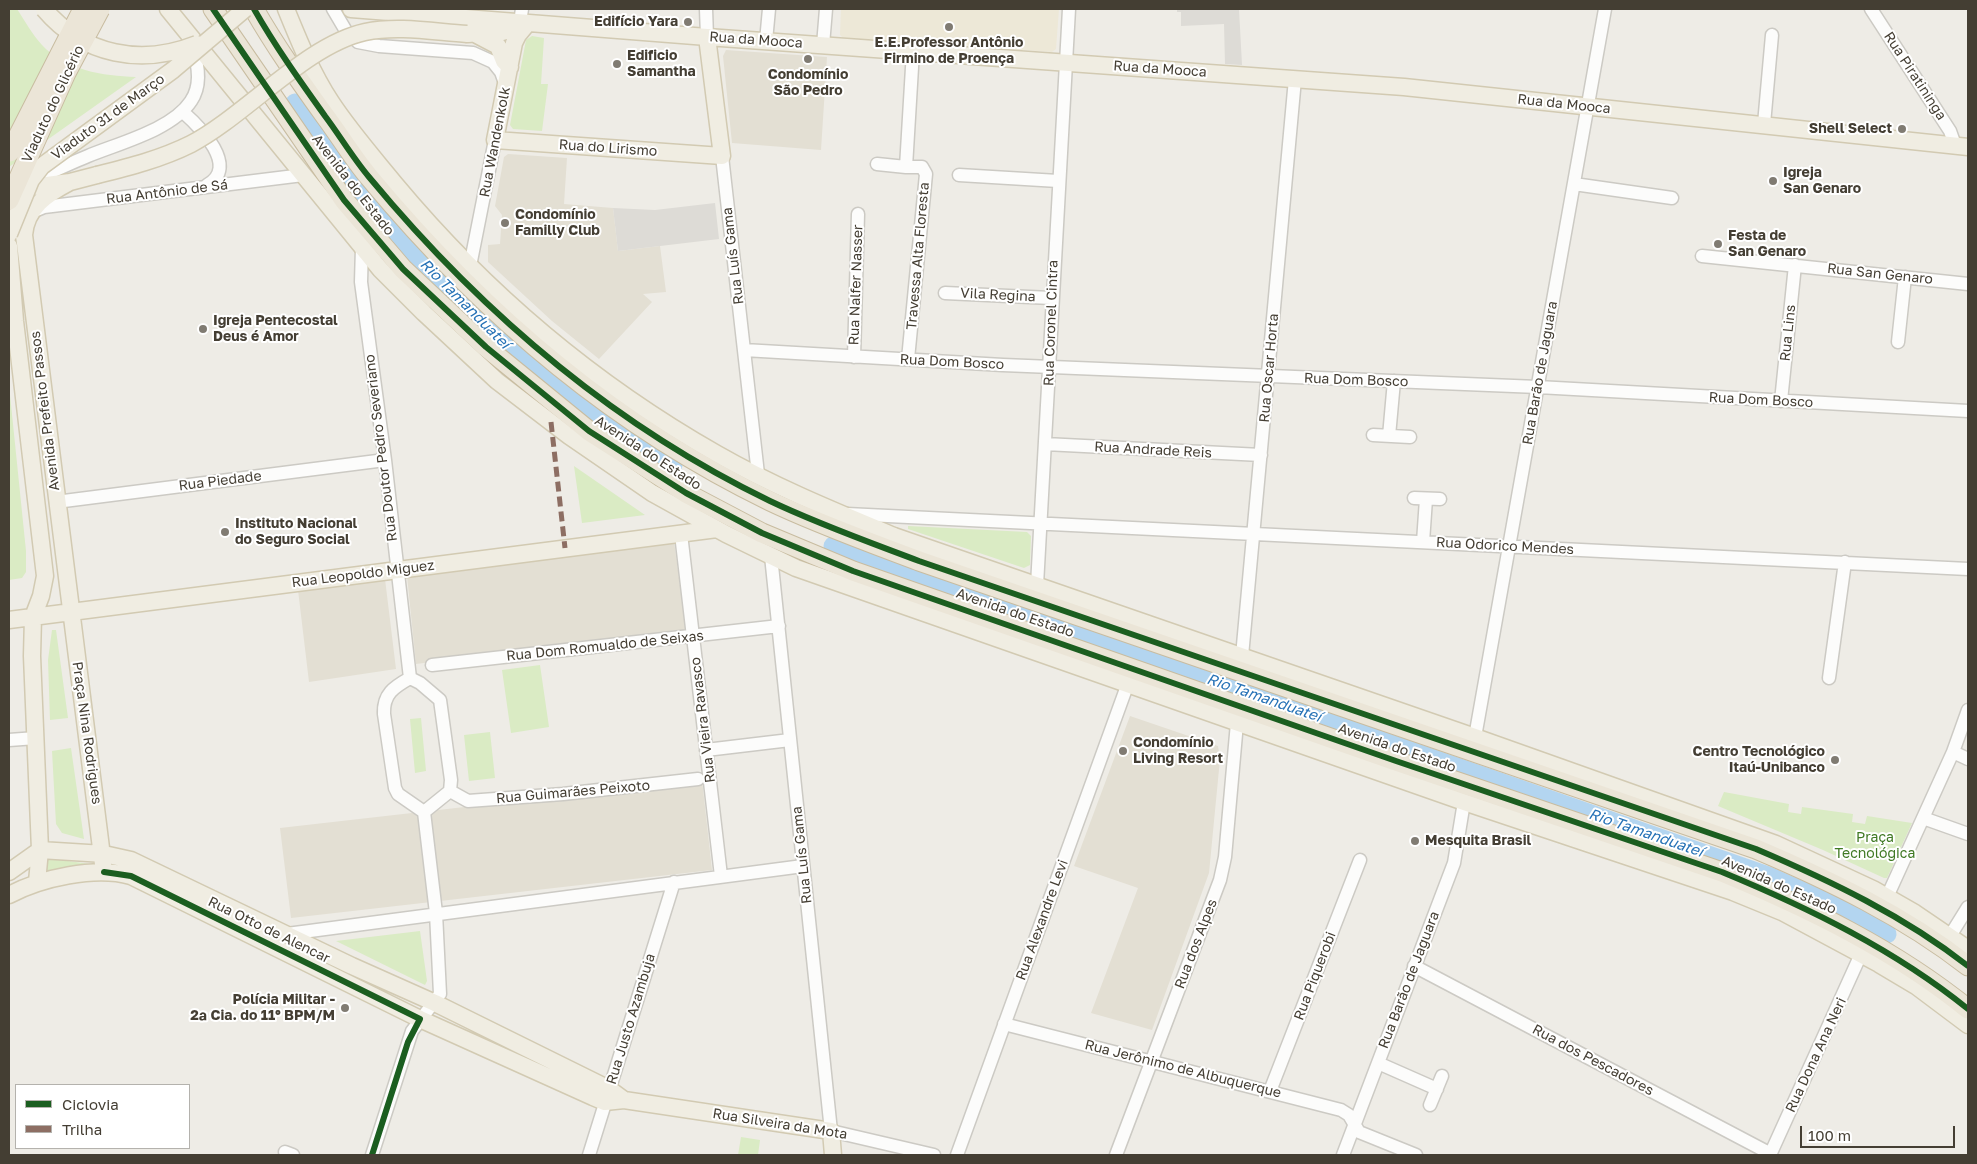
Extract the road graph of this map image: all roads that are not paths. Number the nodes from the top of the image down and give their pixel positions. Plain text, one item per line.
1 (44, 9) edge
2 (71, 9) edge
3 (83, 9) edge
4 (100, 9) edge
5 (168, 9) edge
6 (213, 9) edge
7 (245, 9) edge
8 (254, 9) edge
9 (286, 9) edge
10 (333, 9) edge
11 (350, 9) edge
12 (706, 9) edge
13 (769, 9) edge
14 (826, 9) edge
15 (1069, 9) edge
16 (1605, 9) edge
17 (1871, 9) edge
18 (524, 18) edge
19 (186, 30) junction
20 (471, 34) junction
21 (1772, 36) dead end
22 (707, 37) junction
23 (211, 39) junction
24 (766, 41) junction
25 (824, 45) junction
26 (913, 51) junction
27 (1066, 62) junction
28 (510, 67) junction
29 (1295, 79) junction
30 (506, 86) junction
31 (1588, 106) junction
32 (183, 112) junction
33 (1764, 124) junction
34 (495, 140) junction
35 (1962, 146) edge
36 (9, 153) edge
37 (722, 156) junction
38 (877, 164) dead end
39 (906, 167) junction
40 (303, 175) junction
41 (959, 175) dead end
42 (1058, 181) junction
43 (70, 182) junction
44 (1574, 184) junction
45 (205, 186) junction
46 (9, 188) edge
47 (1672, 198) dead end
48 (9, 200) edge
49 (32, 212) junction
50 (858, 214) dead end
51 (9, 234) edge
52 (9, 246) edge
53 (362, 247) junction
54 (1702, 256) dead end
55 (1794, 265) junction
56 (470, 266) junction
57 (1905, 276) junction
58 (1968, 284) edge
59 (945, 293) dead end
60 (1052, 298) junction
61 (1898, 342) dead end
62 (744, 350) junction
63 (854, 356) junction
64 (908, 360) junction
65 (1049, 367) junction
66 (1269, 376) junction
67 (1394, 381) junction
68 (1538, 387) junction
69 (1781, 401) junction
70 (1968, 411) edge
71 (1373, 435) dead end
72 (1389, 436) junction
73 (1410, 437) dead end
74 (1045, 444) junction
75 (1261, 455) junction
76 (384, 460) junction
77 (758, 474) junction
78 (1440, 499) dead end
79 (56, 502) junction
80 (839, 513) junction
81 (1041, 523) junction
82 (717, 529) junction
83 (1254, 533) junction
84 (681, 534) junction
85 (1423, 542) junction
86 (1509, 546) junction
87 (771, 556) junction
88 (1845, 562) junction
89 (1968, 569) edge
90 (396, 570) junction
91 (1037, 584) junction
92 (9, 607) edge
93 (71, 611) junction
94 (33, 617) junction
95 (9, 620) edge
96 (778, 626) junction
97 (693, 636) junction
98 (1242, 656) junction
99 (432, 665) dead end
100 (410, 678) junction
101 (1828, 678) dead end
102 (1127, 686) junction
103 (1968, 710) edge
104 (1237, 723) junction
105 (1475, 737) junction
106 (36, 738) junction
107 (9, 740) edge
108 (790, 740) junction
109 (706, 750) junction
110 (1953, 752) junction
111 (1968, 759) edge
112 (698, 779) dead end
113 (450, 791) junction
114 (1464, 802) junction
115 (424, 812) junction
116 (1923, 818) junction
117 (1968, 834) edge
118 (40, 850) junction
119 (104, 854) junction
120 (1360, 860) dead end
121 (804, 866) junction
122 (9, 872) edge
123 (104, 872) junction
124 (720, 876) junction
125 (37, 882) junction
126 (674, 882) junction
127 (9, 895) edge
128 (1887, 897) junction
129 (1968, 907) edge
130 (436, 913) junction
131 (287, 934) junction
132 (1950, 936) junction
133 (1968, 949) edge
134 (1861, 954) junction
135 (1414, 966) junction
136 (1968, 966) edge
137 (434, 1003) junction
138 (1968, 1009) edge
139 (420, 1019) junction
140 (1004, 1024) junction
141 (1968, 1025) edge
142 (1152, 1061) junction
143 (1378, 1063) junction
144 (1442, 1076) dead end
145 (1437, 1089) junction
146 (1270, 1091) junction
147 (607, 1096) junction
148 (1430, 1104) dead end
149 (1355, 1124) junction
150 (831, 1131) junction
151 (1770, 1154) edge
152 (372, 1155) edge
153 (590, 1155) edge
154 (834, 1155) edge
155 (934, 1155) edge
156 (958, 1155) edge
157 (1116, 1155) edge
158 (1343, 1155) edge
159 (1416, 1155) edge

1 - 23 main road, Viaduto 31 de Março, bridge
2 - 36 highway, bridge
3 - 36 highway, Viaduto do Glicério, bridge
4 - 48 highway, Viaduto do Glicério, bridge
5 - 19 main road, Avenida do Estado
6 - 138 highway, Avenida do Estado
7 - 23 main road, Viaduto 31 de Março, bridge
8 - 136 highway, Avenida do Estado
9 - 56 main road
10 - 30 street
11 - 18 main road, Rua da Mooca
12 - 22 street
13 - 24 street
14 - 25 street
15 - 27 street, Rua Coronel Cintra
16 - 31 street, Rua Barão de Jaguara
17 - 35 street, Rua Piratininga
18 - 20 main road
18 - 22 main road, Rua da Mooca
18 - 28 main road, Rua Wandenkolk
19 - 32 street
19 - 40 main road, Avenida do Estado
20 - 28 main road
20 - 43 main road, bridge
21 - 33 street
22 - 24 main road, Rua da Mooca
22 - 37 main road, Rua Luís Gama
23 - 51 main road, Viaduto 31 de Março, bridge
24 - 25 main road, Rua da Mooca
25 - 26 main road, Rua da Mooca
26 - 27 main road, Rua da Mooca
26 - 39 street, Travessa Alta Floresta
27 - 29 main road, Rua da Mooca
27 - 42 street, Rua Coronel Cintra
28 - 30 main road, Rua Wandenkolk
29 - 31 main road, Rua da Mooca
29 - 66 street, Rua Oscar Horta
30 - 34 main road, Rua Wandenkolk
31 - 33 main road, Rua da Mooca
31 - 44 street, Rua Barão de Jaguara
32 - 45 street
32 - 46 street
33 - 35 main road, Rua da Mooca
34 - 37 main road, Rua do Lirismo
34 - 56 street, Rua Wandenkolk
37 - 62 street, Rua Luís Gama
38 - 39 street
39 - 64 street, Travessa Alta Floresta
40 - 45 street, Rua Antônio de Sá
40 - 53 main road, Avenida do Estado
41 - 42 street
42 - 60 street, Rua Coronel Cintra
43 - 46 main road
43 - 49 main road
44 - 47 street
44 - 68 street, Rua Barão de Jaguara
45 - 49 street, Rua Antônio de Sá
49 - 79 main road, Avenida Prefeito Passos
50 - 63 street, Rua Nalfer Nasser
52 - 94 main road, Avenida Prefeito Passos
53 - 76 street, Rua Doutor Pedro Severiano
53 - 82 main road, Avenida do Estado
54 - 55 street, Rua San Genaro
55 - 57 street, Rua San Genaro
55 - 69 street, Rua Lins
56 - 77 main road
57 - 58 street, Rua San Genaro
57 - 61 street
59 - 60 street, Vila Regina
60 - 65 street, Rua Coronel Cintra
62 - 63 street, Rua Dom Bosco
62 - 77 street, Rua Luís Gama
63 - 64 street, Rua Dom Bosco
64 - 65 street, Rua Dom Bosco
65 - 66 street, Rua Dom Bosco
65 - 74 street, Rua Coronel Cintra
66 - 67 street, Rua Dom Bosco
66 - 75 street, Rua Oscar Horta
67 - 68 street, Rua Dom Bosco
67 - 72 street
68 - 69 street, Rua Dom Bosco
68 - 86 street, Rua Barão de Jaguara
69 - 70 street, Rua Dom Bosco
71 - 72 street
72 - 73 street
74 - 75 street, Rua Andrade Reis
74 - 81 street, Rua Coronel Cintra
75 - 83 street, Rua Oscar Horta
76 - 79 street, Rua Piedade
76 - 90 street, Rua Doutor Pedro Severiano
77 - 80 main road
78 - 85 street
79 - 93 main road, Avenida Prefeito Passos
80 - 81 street, Rua Odorico Mendes
80 - 91 main road
81 - 83 street, Rua Odorico Mendes
81 - 91 street, Rua Coronel Cintra
82 - 84 main road, Rua Leopoldo Miguez
82 - 87 main road, Avenida do Estado
83 - 85 street, Rua Odorico Mendes
83 - 98 street, Rua Oscar Horta
84 - 90 main road, Rua Leopoldo Miguez
84 - 97 street, Rua Vieira Ravasco
85 - 86 street, Rua Odorico Mendes
86 - 88 street, Rua Odorico Mendes
86 - 105 street, Rua Barão de Jaguara
87 - 96 street, Rua Luís Gama
87 - 102 main road, Avenida do Estado
88 - 89 street, Rua Odorico Mendes
88 - 101 street
90 - 93 main road, Rua Leopoldo Miguez
90 - 100 street, Rua Doutor Pedro Severiano
91 - 98 main road
92 - 94 main road
93 - 94 main road, Rua Leopoldo Miguez
93 - 119 main road, Praça Nina Rodrigues
94 - 95 main road, Rua Leopoldo Miguez
94 - 106 main road
96 - 97 street, Rua Dom Romualdo de Seixas
96 - 108 street, Rua Luís Gama
97 - 99 street, Rua Dom Romualdo de Seixas
97 - 109 street, Rua Vieira Ravasco
98 - 105 main road
100 - 113 street
100 - 115 street
102 - 104 main road, Avenida do Estado
102 - 140 street, Rua Alexandre Levi
103 - 110 street
104 - 114 main road, Avenida do Estado
104 - 142 street, Rua dos Alpes
105 - 128 main road
106 - 107 street
106 - 118 main road
108 - 109 street
108 - 121 street, Rua Luís Gama
109 - 124 street, Rua Vieira Ravasco
110 - 111 street
110 - 116 street
112 - 113 street, Rua Guimarães Peixoto
113 - 115 street
114 - 134 main road, Avenida do Estado
114 - 135 street, Rua Barão de Jaguara
115 - 130 street
116 - 117 street
116 - 128 street
118 - 119 main road, Rua Otto de Alencar
118 - 122 main road
118 - 125 main road
119 - 123 main road, Praça Nina Rodrigues
119 - 131 main road, Rua Otto de Alencar
120 - 146 street, Rua Piquerobi
121 - 124 street
121 - 150 street, Rua Luís Gama
123 - 125 main road, Rua Otto de Alencar
123 - 139 main road, Rua Otto de Alencar
124 - 126 street
125 - 127 main road, Rua Otto de Alencar
126 - 130 street
126 - 147 street, Rua Justo Azambuja
128 - 132 main road
129 - 132 street
130 - 131 street
130 - 137 street
131 - 137 main road, Rua Otto de Alencar
132 - 133 main road
134 - 141 main road, Avenida do Estado
134 - 151 street, Rua Dona Ana Neri
135 - 143 street, Rua Barão de Jaguara
135 - 151 street, Rua dos Pescadores
137 - 139 street
137 - 147 main road, Rua Otto de Alencar
139 - 147 main road, Rua Otto de Alencar
139 - 152 street
140 - 142 street, Rua Jerônimo de Albuquerque
140 - 156 street, Rua Alexandre Levi
142 - 146 street, Rua Jerônimo de Albuquerque
142 - 157 street, Rua dos Alpes
143 - 145 street
143 - 149 street, Rua Barão de Jaguara
144 - 145 street
145 - 148 street
146 - 149 street, Rua Jerônimo de Albuquerque
147 - 150 main road, Rua Silveira da Mota
147 - 153 street, Rua Justo Azambuja
149 - 158 street, Rua Barão de Jaguara
149 - 159 street, Rua Jerônimo de Albuquerque
150 - 154 main road, Rua Luís Gama
150 - 155 street, Rua Silveira da Mota

